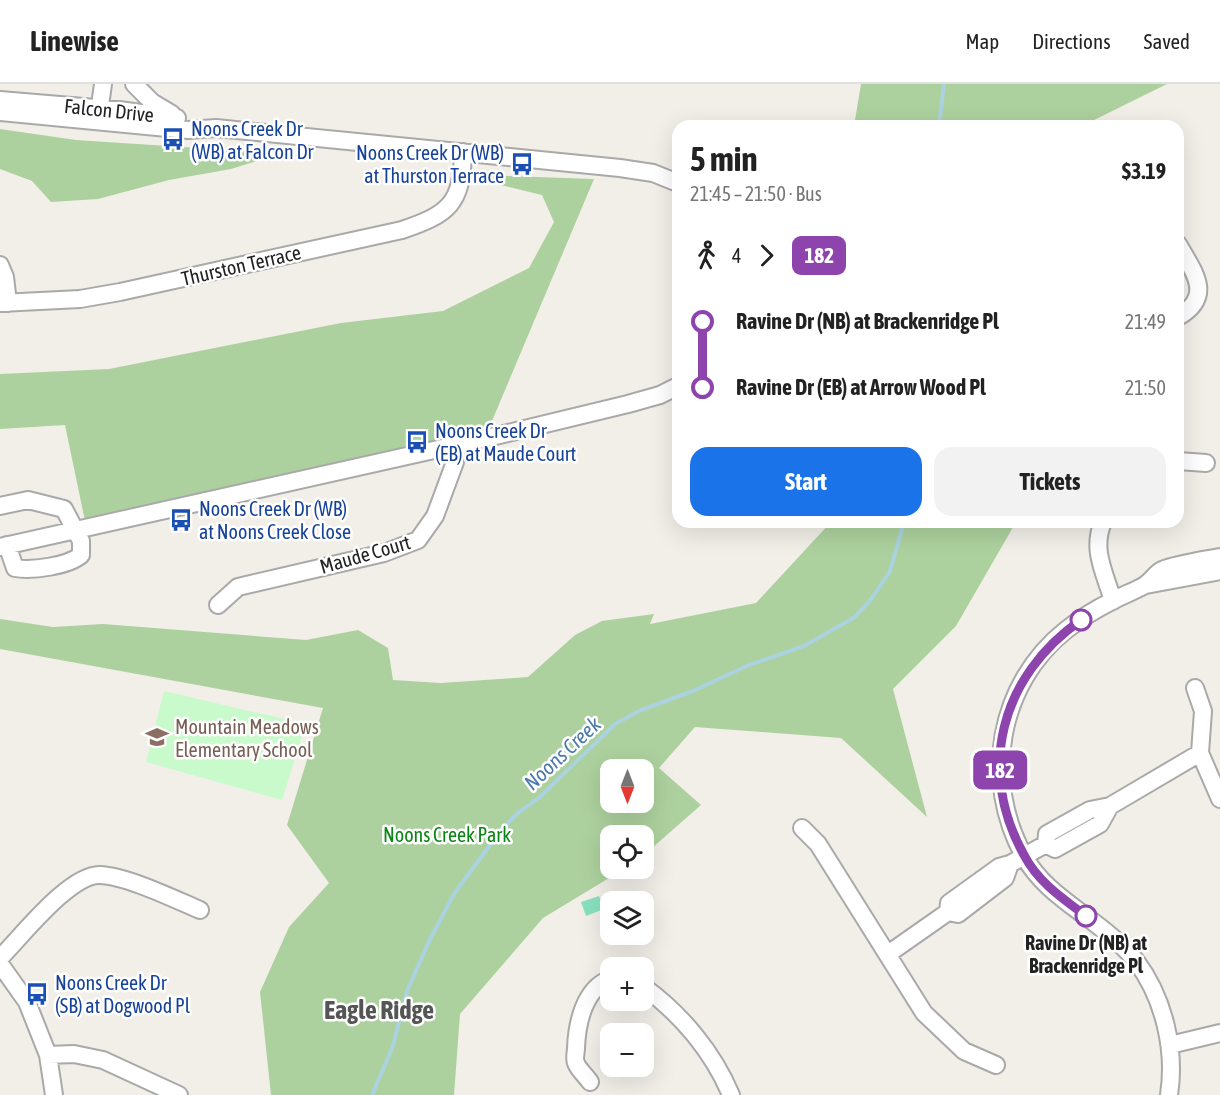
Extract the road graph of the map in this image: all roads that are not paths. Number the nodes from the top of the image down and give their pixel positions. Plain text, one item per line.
1 (103, 84) edge
2 (134, 84) edge
3 (0, 100) edge
4 (0, 112) edge
5 (99, 114) junction
6 (190, 120) junction
7 (216, 128) junction
8 (463, 152) junction
9 (672, 181) edge
10 (1184, 255) edge
11 (0, 266) edge
12 (4, 303) edge
13 (1184, 314) edge
14 (672, 389) edge
15 (451, 446) junction
16 (1184, 461) edge
17 (1206, 462) dead end
18 (0, 506) edge
19 (1101, 528) edge
20 (75, 531) junction
21 (3, 546) edge
22 (1220, 557) edge
23 (1220, 571) edge
24 (1145, 585) junction
25 (1113, 600) junction
26 (218, 605) dead end
27 (1195, 688) dead end
28 (1200, 753) junction
29 (1220, 799) edge
30 (802, 828) dead end
31 (1017, 860) junction
32 (200, 910) dead end
33 (888, 954) junction
34 (0, 958) edge
35 (0, 964) edge
36 (600, 985) edge
37 (654, 995) edge
38 (1220, 1033) edge
39 (1170, 1045) junction
40 (48, 1055) junction
41 (996, 1065) dead end
42 (590, 1082) dead end
43 (54, 1095) edge
44 (179, 1095) edge
45 (731, 1095) edge
46 (1169, 1095) edge

1 - 5 street
2 - 6 street
3 - 5 street, Falcon Drive
4 - 5 street, Falcon Drive
5 - 6 street, Falcon Drive
5 - 7 street
6 - 7 street, Falcon Drive
7 - 8 street
8 - 9 street
8 - 12 street, Thurston Terrace
10 - 13 street
11 - 12 street, Thurston Terrace
14 - 15 street
15 - 20 street
15 - 26 street, Maude Court
16 - 17 street
18 - 20 street
19 - 25 street
20 - 21 street
20 - 21 street
22 - 24 street
23 - 24 street
24 - 25 street
25 - 31 street
27 - 28 street
28 - 29 street
28 - 31 street
30 - 33 street
31 - 33 street
31 - 39 street
32 - 34 street
33 - 41 street
35 - 40 street
36 - 42 street
37 - 45 street
38 - 39 street
39 - 46 street
40 - 43 street
40 - 44 street

